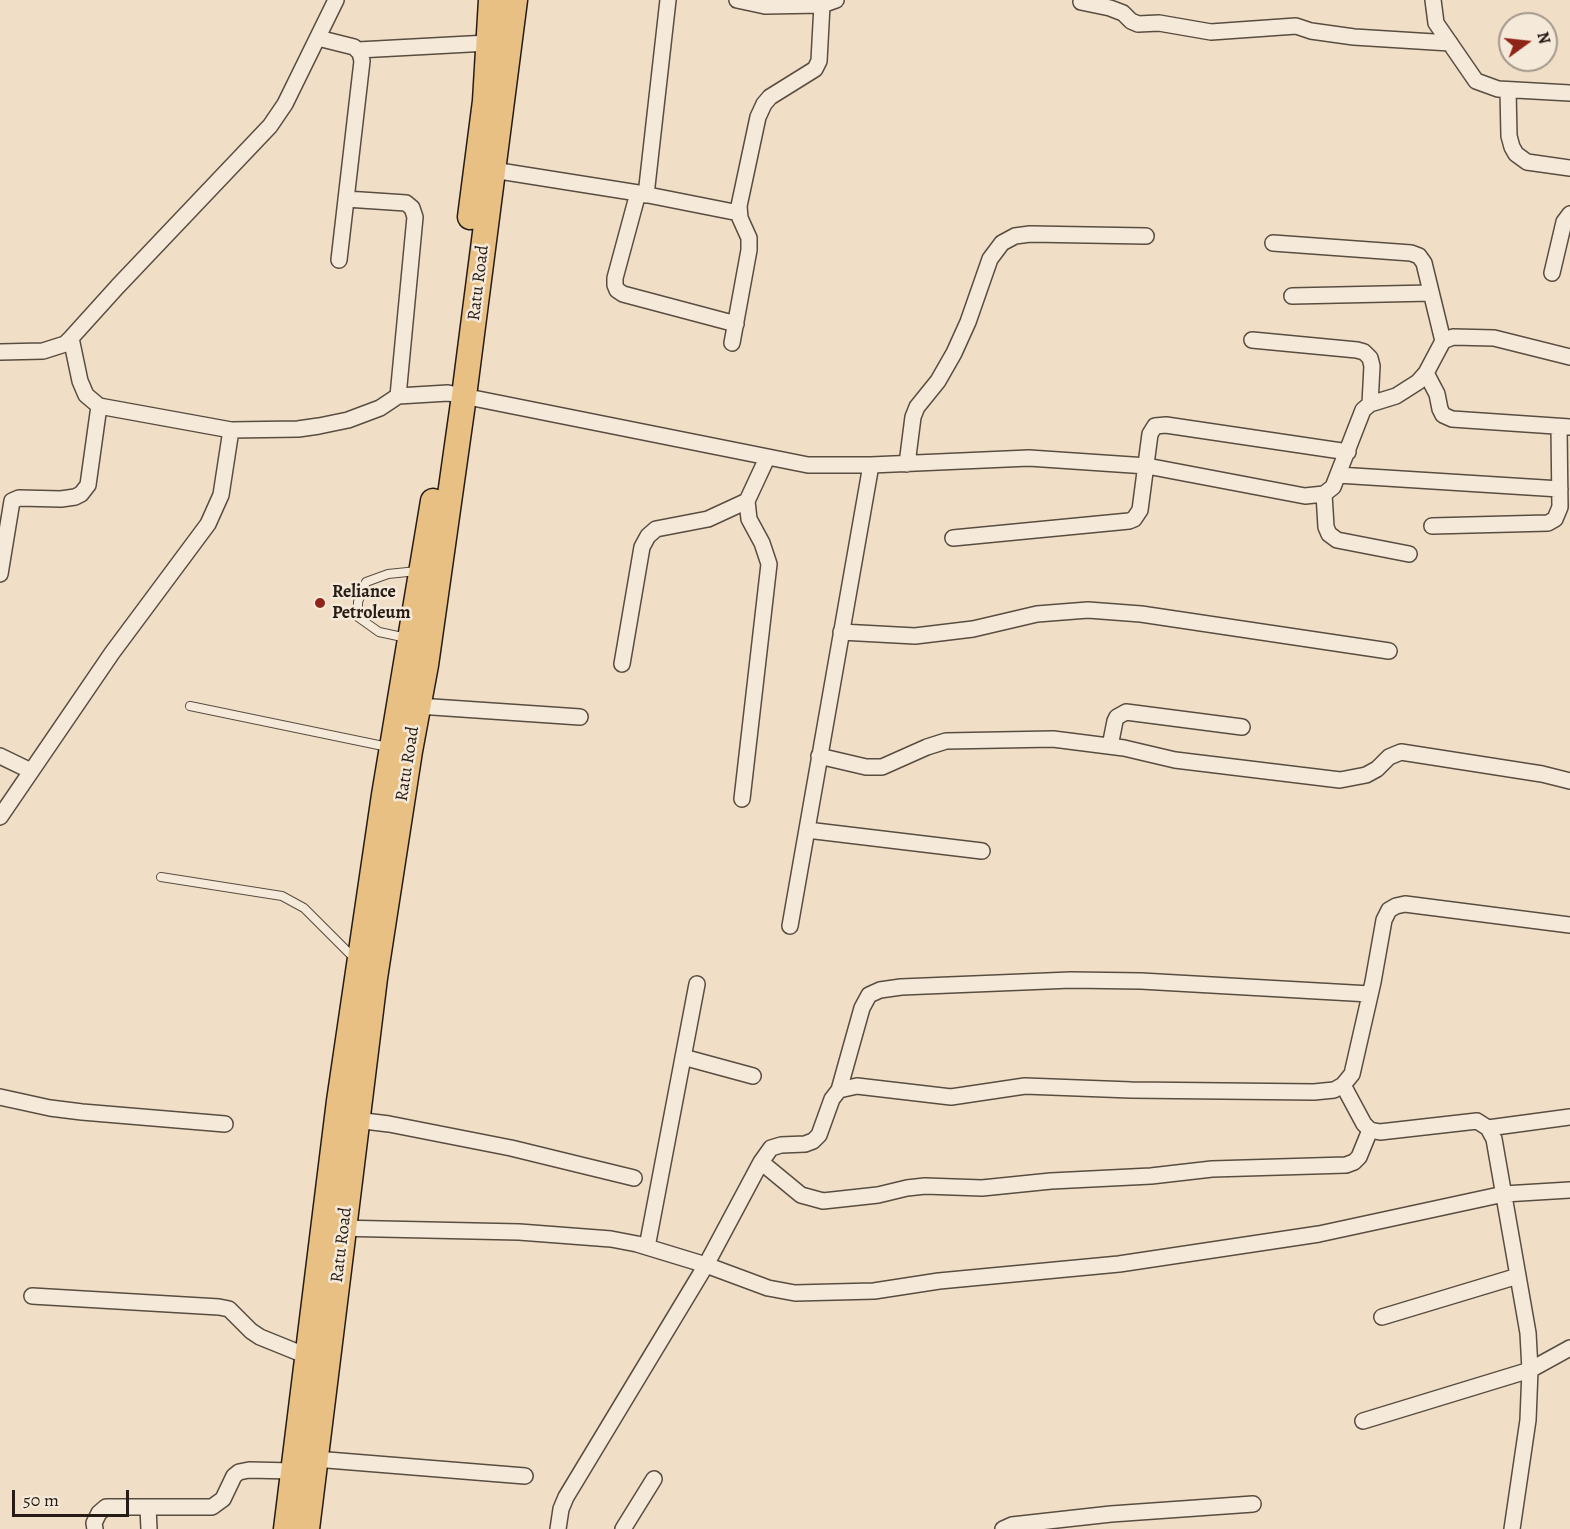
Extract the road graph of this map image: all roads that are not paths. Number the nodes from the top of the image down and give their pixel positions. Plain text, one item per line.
1 (336, 0) edge
2 (490, 0) edge
3 (515, 0) edge
4 (668, 0) edge
5 (737, 0) edge
6 (1433, 0) edge
7 (829, 2) edge
8 (1081, 2) dead end
9 (318, 38) junction
10 (488, 43) junction
11 (1450, 43) junction
12 (358, 50) junction
13 (1508, 90) junction
14 (1570, 93) edge
15 (1570, 168) edge
16 (493, 170) junction
17 (642, 194) junction
18 (346, 199) junction
19 (739, 213) junction
20 (1570, 214) edge
21 (1146, 236) dead end
22 (1273, 243) dead end
23 (339, 260) dead end
24 (1552, 273) dead end
25 (1431, 293) junction
26 (1292, 296) dead end
27 (735, 324) junction
28 (71, 338) junction
29 (1252, 340) dead end
30 (1443, 341) junction
31 (732, 343) dead end
32 (0, 352) edge
33 (1570, 357) edge
34 (1426, 373) junction
35 (456, 394) junction
36 (398, 396) junction
37 (1370, 404) junction
38 (99, 406) junction
39 (1564, 427) edge
40 (231, 430) junction
41 (1348, 452) junction
42 (767, 458) junction
43 (907, 464) junction
44 (871, 465) junction
45 (1147, 466) junction
46 (1338, 476) junction
47 (1560, 489) junction
48 (1324, 494) junction
49 (747, 501) junction
50 (1432, 526) dead end
51 (953, 538) dead end
52 (1409, 554) dead end
53 (430, 572) junction
54 (0, 574) edge
55 (841, 632) junction
56 (419, 642) junction
57 (1389, 651) dead end
58 (622, 664) dead end
59 (190, 706) dead end
60 (418, 706) junction
61 (580, 717) dead end
62 (1242, 727) dead end
63 (1110, 746) junction
64 (392, 748) junction
65 (0, 756) edge
66 (819, 756) junction
67 (31, 771) junction
68 (1570, 781) edge
69 (742, 799) dead end
70 (0, 817) edge
71 (807, 830) junction
72 (982, 851) dead end
73 (161, 877) dead end
74 (1570, 925) edge
75 (790, 926) dead end
76 (359, 963) junction
77 (697, 984) dead end
78 (1370, 994) junction
79 (683, 1058) junction
80 (753, 1076) dead end
81 (1343, 1084) junction
82 (839, 1090) junction
83 (0, 1097) edge
84 (1570, 1118) edge
85 (356, 1119) junction
86 (225, 1124) dead end
87 (1488, 1128) junction
88 (1370, 1130) junction
89 (761, 1162) junction
90 (634, 1178) dead end
91 (1570, 1190) edge
92 (1504, 1194) junction
93 (334, 1228) junction
94 (647, 1247) junction
95 (706, 1265) junction
96 (1518, 1276) junction
97 (32, 1296) dead end
98 (1382, 1317) dead end
99 (1570, 1347) edge
100 (307, 1356) junction
101 (1530, 1370) junction
102 (1363, 1421) dead end
103 (315, 1459) junction
104 (293, 1471) junction
105 (525, 1476) dead end
106 (654, 1479) dead end
107 (1253, 1504) dead end
108 (148, 1507) junction
109 (95, 1529) edge
110 (149, 1529) edge
111 (286, 1529) edge
112 (307, 1529) edge
113 (558, 1529) edge
114 (623, 1529) edge
115 (1003, 1529) edge
116 (1512, 1529) edge

1 - 9 street
2 - 10 main road, Ratu Road
3 - 16 main road, Ratu Road
4 - 17 street
5 - 7 street
6 - 11 street
7 - 19 street
8 - 11 street
9 - 12 street
9 - 28 street
10 - 12 street
10 - 35 main road, Ratu Road
11 - 13 street
12 - 18 street
13 - 14 street
13 - 15 street
16 - 17 street
16 - 35 main road, Ratu Road
17 - 19 street
17 - 27 street
18 - 23 street
18 - 36 street
19 - 27 street
20 - 24 street
21 - 43 street
22 - 25 street
25 - 26 street
25 - 30 street
27 - 31 street
28 - 32 street
28 - 38 street
29 - 37 street
30 - 33 street
30 - 34 street
34 - 37 street
34 - 39 street
35 - 36 street
35 - 42 street
35 - 53 main road, Ratu Road
36 - 40 street
37 - 41 street
38 - 40 street
38 - 54 street
39 - 47 street
40 - 67 street
41 - 45 street
41 - 46 street
42 - 44 street
42 - 49 street
43 - 44 street
43 - 45 street
44 - 55 street
45 - 48 street
45 - 51 street
46 - 47 street
46 - 48 street
47 - 50 street
48 - 52 street
49 - 58 street
49 - 69 street
53 - 56 main road, Ratu Road
53 - 56 lane
55 - 57 street
55 - 66 street
56 - 60 main road, Ratu Road
56 - 64 main road, Ratu Road
59 - 64 lane
60 - 61 street
60 - 85 main road, Ratu Road
62 - 63 street
63 - 66 street
63 - 68 street
64 - 76 main road, Ratu Road
65 - 67 street
66 - 71 street
67 - 70 street
71 - 72 street
71 - 75 street
73 - 76 lane
74 - 78 street
76 - 93 main road, Ratu Road
77 - 79 street
78 - 81 street
78 - 82 street
79 - 80 street
79 - 94 street
81 - 82 street
81 - 88 street
82 - 89 street
83 - 86 street
84 - 87 street
85 - 90 street
85 - 93 main road, Ratu Road
87 - 88 street
87 - 92 street
88 - 89 street
89 - 95 street
91 - 92 street
92 - 95 street
92 - 96 street
93 - 94 street
93 - 100 main road, Ratu Road
93 - 103 main road, Ratu Road
94 - 95 street
95 - 113 street
96 - 98 street
96 - 101 street
97 - 100 street
99 - 101 street
100 - 104 main road, Ratu Road
101 - 102 street
101 - 116 street
103 - 105 street
103 - 112 main road, Ratu Road
104 - 108 street
104 - 111 main road, Ratu Road
106 - 114 street
107 - 115 street
108 - 109 street
108 - 110 street

